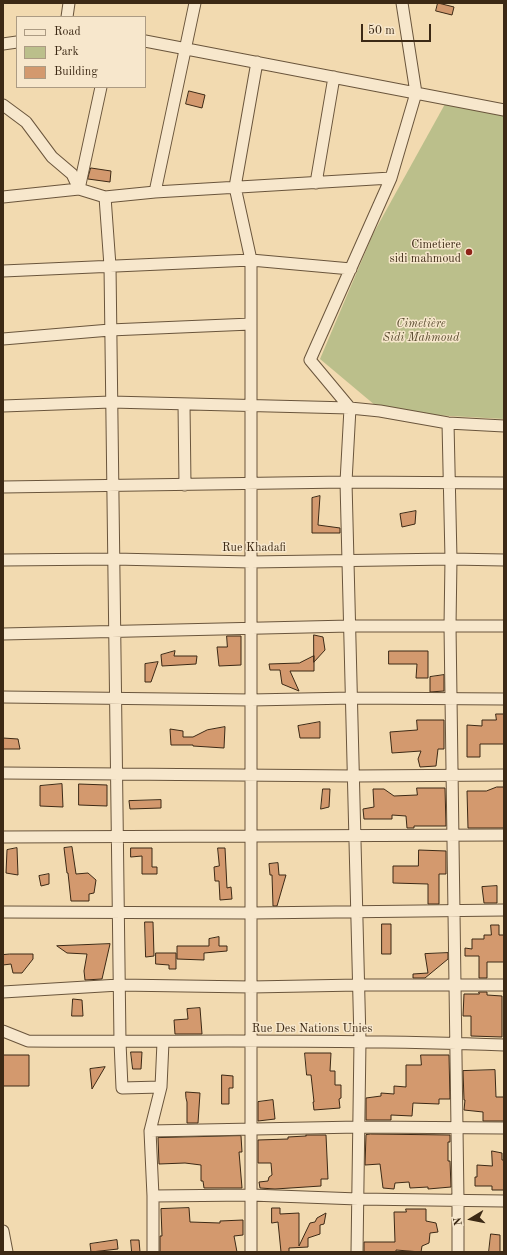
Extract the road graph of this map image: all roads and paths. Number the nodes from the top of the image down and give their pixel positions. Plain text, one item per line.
1 (69, 3) edge
2 (195, 3) edge
3 (402, 3) edge
4 (67, 16) edge
5 (146, 41) edge
6 (16, 42) edge
7 (4, 44) edge
8 (186, 48) junction
9 (257, 62) junction
10 (334, 77) junction
11 (101, 88) edge
12 (416, 93) junction
13 (5, 110) edge
14 (504, 110) edge
15 (391, 178) junction
16 (316, 183) junction
17 (235, 187) junction
18 (79, 189) junction
19 (155, 192) junction
20 (3, 197) edge
21 (105, 197) junction
22 (251, 260) junction
23 (110, 266) junction
24 (351, 269) junction
25 (3, 271) edge
26 (251, 324) junction
27 (110, 330) junction
28 (3, 339) edge
29 (111, 402) junction
30 (184, 404) junction
31 (251, 405) junction
32 (3, 406) edge
33 (350, 408) junction
34 (448, 423) junction
35 (504, 426) edge
36 (346, 482) junction
37 (448, 482) junction
38 (504, 482) edge
39 (251, 484) junction
40 (185, 485) junction
41 (112, 486) junction
42 (3, 487) edge
43 (114, 559) junction
44 (451, 559) junction
45 (3, 560) edge
46 (504, 560) edge
47 (349, 561) junction
48 (251, 562) junction
49 (350, 626) junction
50 (450, 626) junction
51 (504, 626) edge
52 (251, 629) junction
53 (114, 632) junction
54 (3, 634) edge
55 (3, 698) edge
56 (116, 698) junction
57 (352, 698) junction
58 (452, 699) junction
59 (504, 699) edge
60 (251, 700) junction
61 (3, 773) edge
62 (116, 774) junction
63 (251, 774) junction
64 (452, 775) junction
65 (504, 775) edge
66 (354, 776) junction
67 (355, 835) junction
68 (453, 835) junction
69 (504, 835) edge
70 (3, 837) edge
71 (251, 837) junction
72 (117, 838) junction
73 (504, 910) edge
74 (118, 911) junction
75 (454, 911) junction
76 (3, 912) edge
77 (357, 912) junction
78 (251, 913) junction
79 (358, 985) junction
80 (455, 985) junction
81 (504, 985) edge
82 (119, 986) junction
83 (251, 987) junction
84 (3, 992) edge
85 (3, 1032) edge
86 (360, 1041) junction
87 (120, 1042) junction
88 (163, 1042) junction
89 (251, 1042) junction
90 (456, 1043) junction
91 (504, 1045) edge
92 (161, 1087) junction
93 (359, 1127) junction
94 (457, 1128) junction
95 (504, 1128) edge
96 (251, 1129) junction
97 (150, 1131) junction
98 (251, 1195) junction
99 (153, 1196) junction
100 (358, 1199) junction
101 (458, 1200) junction
102 (504, 1201) edge
103 (3, 1231) edge
104 (7, 1252) edge
105 (153, 1252) edge
106 (251, 1252) edge
107 (357, 1252) edge
108 (458, 1252) edge

1 - 4 street
2 - 8 street
3 - 12 street
5 - 8 street
6 - 7 street
8 - 9 street
8 - 19 street
9 - 10 street
9 - 17 street
10 - 12 street
10 - 16 street
11 - 18 street
12 - 14 street
12 - 15 street
13 - 18 street
15 - 16 street
15 - 24 street
16 - 17 street
17 - 19 street
17 - 22 street
18 - 20 street
18 - 21 street
19 - 21 street
21 - 23 street
22 - 23 street
22 - 24 street
22 - 26 street
23 - 25 street
23 - 27 street
24 - 33 street
26 - 27 street
26 - 31 street
27 - 28 street
27 - 29 street
29 - 30 street
29 - 32 street
29 - 41 street
30 - 31 street
30 - 40 street
31 - 33 street
31 - 39 street
33 - 34 street
33 - 36 street
34 - 35 street
34 - 37 street
36 - 37 street
36 - 39 street
36 - 47 street
37 - 38 street
37 - 44 street
39 - 40 street
39 - 48 street
40 - 41 street
41 - 42 street
41 - 43 street
43 - 45 street, Rue Khadafi
43 - 48 street, Rue Khadafi
43 - 53 street
44 - 46 street, Rue Khadafi
44 - 47 street, Rue Khadafi
44 - 50 street
47 - 48 street, Rue Khadafi
47 - 49 street
48 - 52 street
49 - 50 street
49 - 52 street
49 - 57 street
50 - 51 street
50 - 58 street
52 - 53 street
52 - 60 street
53 - 54 street
53 - 56 street
55 - 56 street
56 - 60 street
56 - 62 street
57 - 58 street
57 - 60 street
57 - 66 street
58 - 59 street
58 - 64 street
60 - 63 street
61 - 62 street
62 - 63 street
62 - 72 street
63 - 66 street
63 - 71 street
64 - 65 street
64 - 66 street
64 - 68 street
66 - 67 street
67 - 68 street
67 - 71 street
67 - 77 street
68 - 69 street
68 - 75 street
70 - 72 street
71 - 72 street
71 - 78 street
72 - 74 street
73 - 75 street
74 - 76 street
74 - 78 street
74 - 82 street
75 - 77 street
75 - 80 street
77 - 78 street
77 - 79 street
78 - 83 street
79 - 80 street
79 - 83 street
79 - 86 street
80 - 81 street
80 - 90 street
82 - 83 street
82 - 84 street
82 - 87 street
83 - 89 street
85 - 87 street, Rue Des Nations Unies
86 - 89 street, Rue Des Nations Unies
86 - 90 street, Rue Des Nations Unies
86 - 93 street
87 - 88 street, Rue Des Nations Unies
87 - 92 street
88 - 89 street, Rue Des Nations Unies
88 - 92 street
89 - 96 street
90 - 91 street, Rue Des Nations Unies
90 - 94 street
92 - 97 street
93 - 94 street
93 - 96 street
93 - 100 street
94 - 95 street
94 - 101 street
96 - 97 street
96 - 98 street
97 - 99 street
98 - 99 street
98 - 100 street
98 - 106 street
99 - 105 street
100 - 101 street
100 - 107 street
101 - 102 street
101 - 108 street
103 - 104 street

